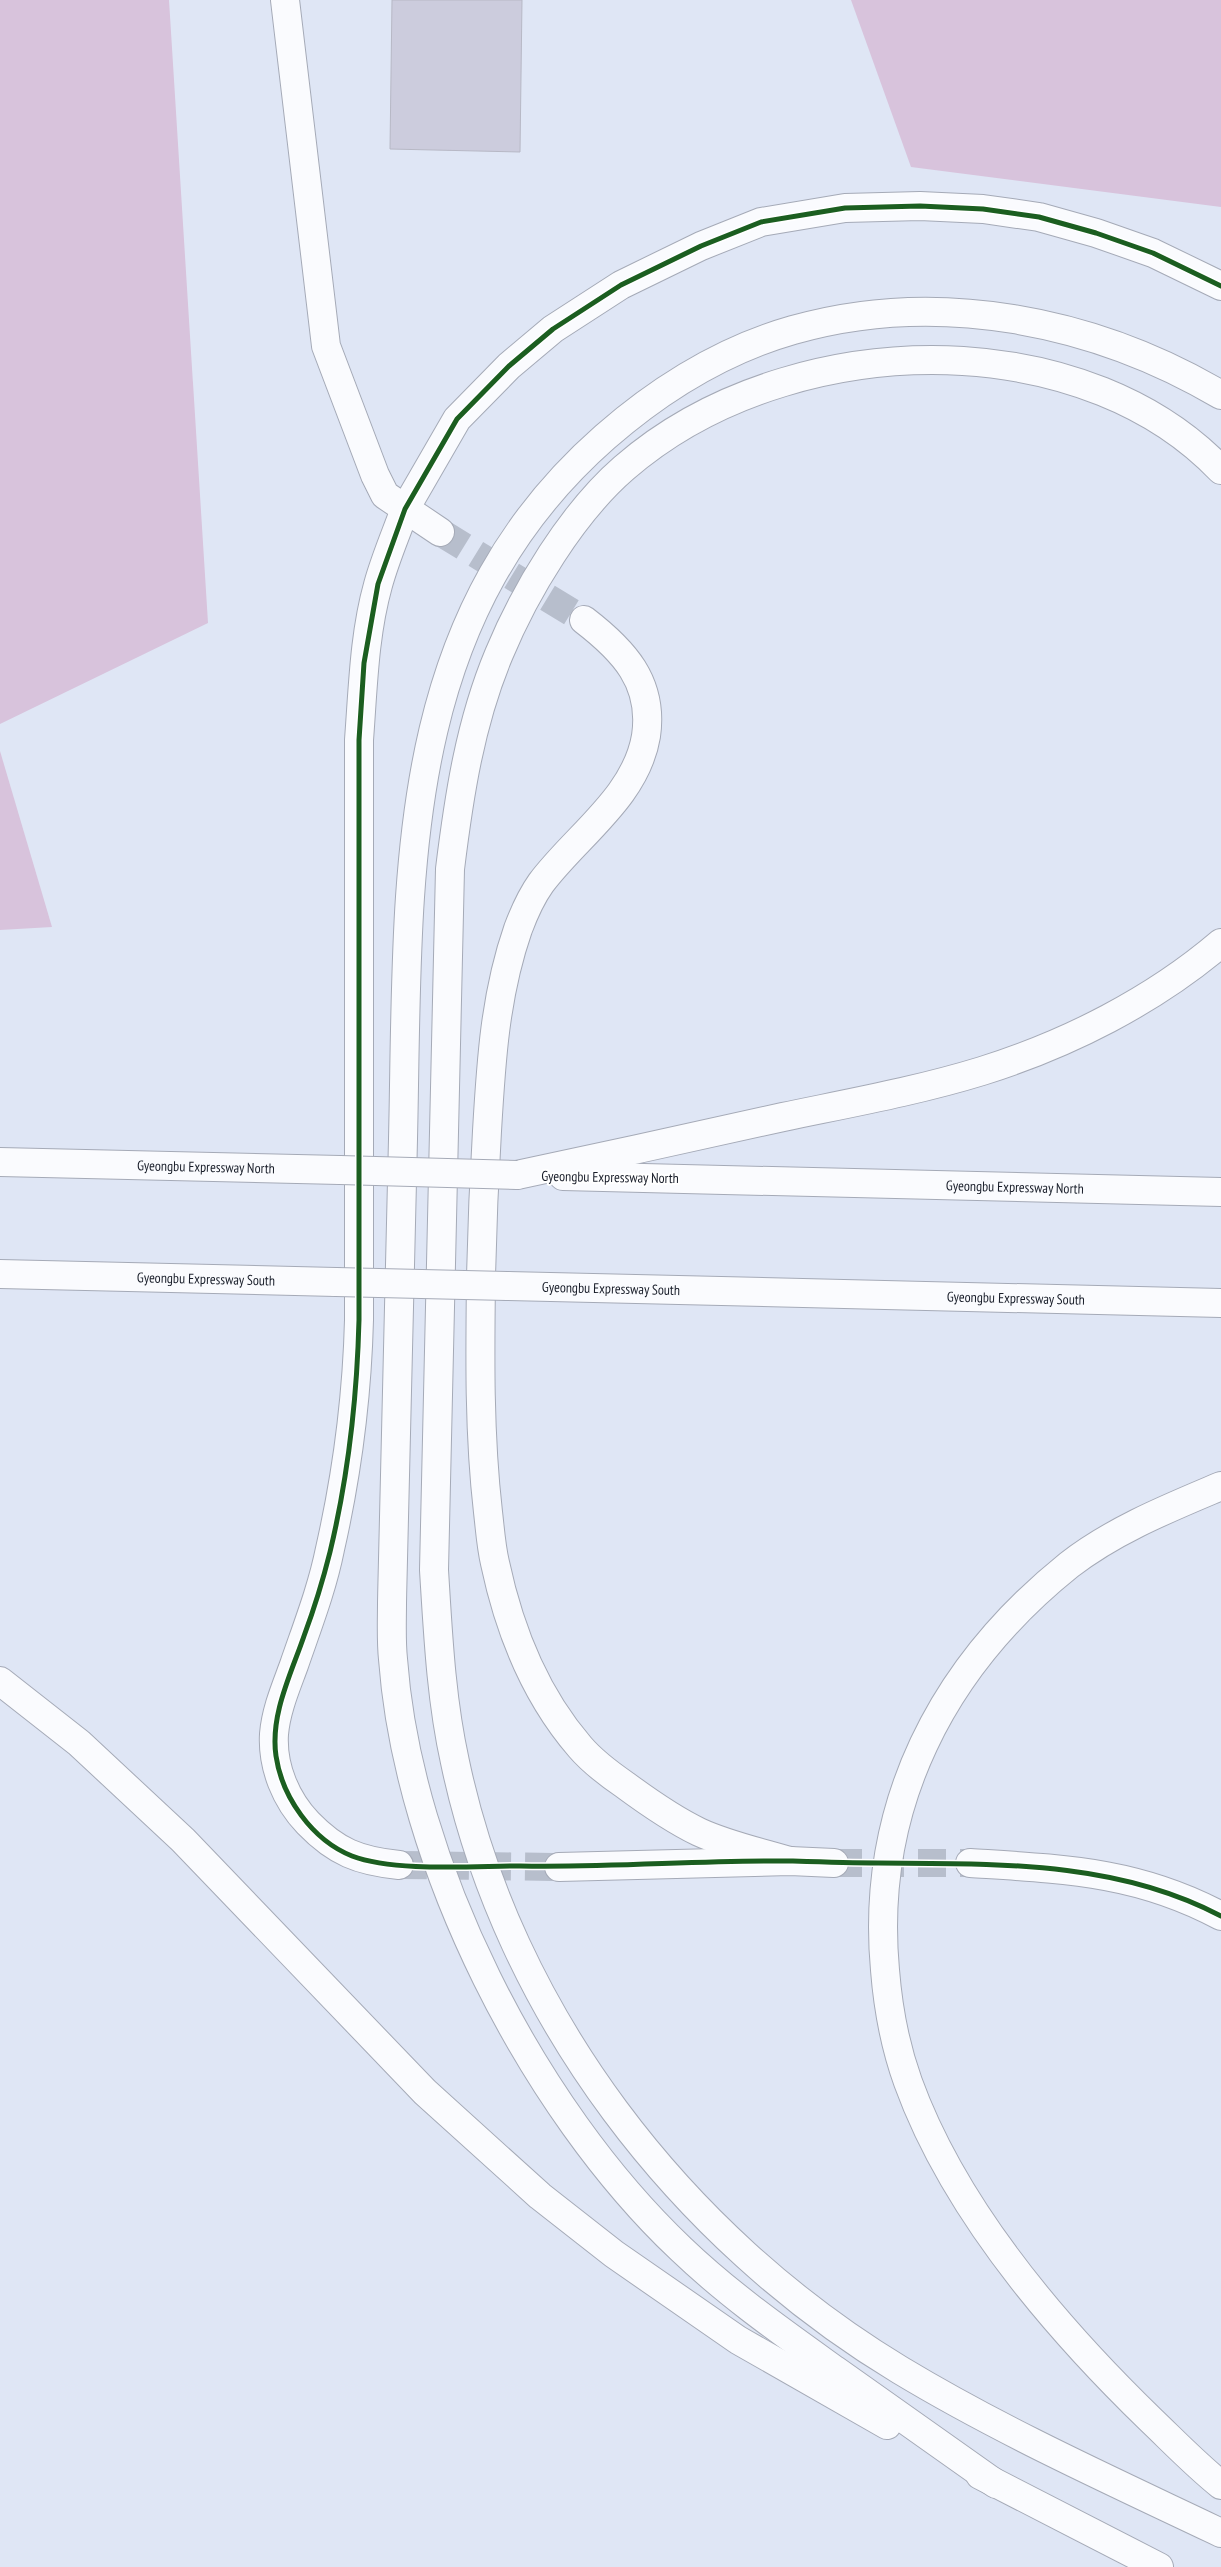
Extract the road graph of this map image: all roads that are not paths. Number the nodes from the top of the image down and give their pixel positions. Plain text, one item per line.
1 (285, 0) edge
2 (1221, 286) edge
3 (1221, 395) edge
4 (1221, 470) edge
5 (405, 509) junction
6 (440, 532) tunnel mouth
7 (584, 620) tunnel mouth
8 (1221, 943) edge
9 (0, 1162) edge
10 (517, 1175) junction
11 (1221, 1192) edge
12 (0, 1274) edge
13 (1221, 1303) edge
14 (1221, 1486) edge
15 (0, 1681) edge
16 (790, 1861) junction
17 (834, 1863) tunnel mouth
18 (399, 1864) tunnel mouth
19 (970, 1864) tunnel mouth
20 (559, 1867) tunnel mouth
21 (1221, 1916) edge
22 (996, 2484) junction
23 (1221, 2485) edge
24 (1221, 2533) edge
25 (1159, 2567) edge

1 - 5 main road
2 - 5 main road
3 - 22 main road
4 - 24 main road
5 - 6 main road
5 - 18 main road
7 - 16 main road
8 - 10 main road
9 - 10 main road, Gyeongbu Expressway North, bridge
10 - 11 main road, Gyeongbu Expressway North
12 - 13 main road, Gyeongbu Expressway South, bridge
14 - 23 main road
15 - 22 main road
16 - 17 main road
16 - 20 main road
19 - 21 main road
22 - 25 main road

